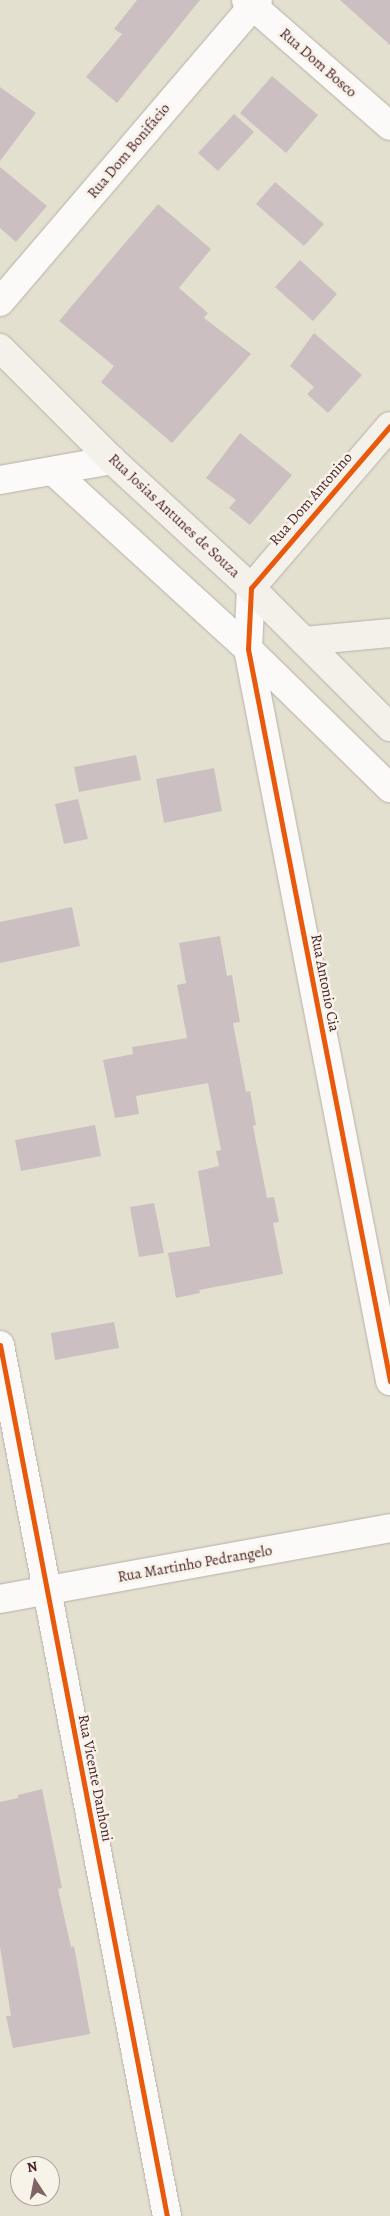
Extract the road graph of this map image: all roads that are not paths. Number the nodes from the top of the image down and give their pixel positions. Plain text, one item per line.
1 (252, 2) edge
2 (390, 126) edge
3 (0, 302) edge
4 (0, 348) edge
5 (390, 426) edge
6 (112, 460) junction
7 (53, 471) junction
8 (0, 480) edge
9 (251, 588) junction
10 (390, 633) edge
11 (304, 641) junction
12 (248, 649) junction
13 (390, 726) edge
14 (390, 788) edge
15 (0, 1345) edge
16 (390, 1381) edge
17 (390, 1528) edge
18 (46, 1591) junction
19 (0, 1599) edge
20 (167, 2216) edge

1 - 2 street, Rua Dom Bosco
1 - 3 street, Rua Dom Bonifácio
4 - 6 street, Rua Josias Antunes de Souza
5 - 9 street, Rua Dom Antonino
6 - 7 street
6 - 9 street, Rua Josias Antunes de Souza
7 - 8 street
7 - 12 street
9 - 11 street, Rua Josias Antunes de Souza
9 - 12 street, Rua Antonio Cia
10 - 11 street
11 - 13 street, Rua Josias Antunes de Souza
12 - 14 street
12 - 16 street, Rua Antonio Cia
15 - 18 street, Rua Vicente Danhoni
17 - 18 street, Rua Martinho Pedrangelo
18 - 19 street, Rua Martinho Pedrangelo
18 - 20 street, Rua Vicente Danhoni

